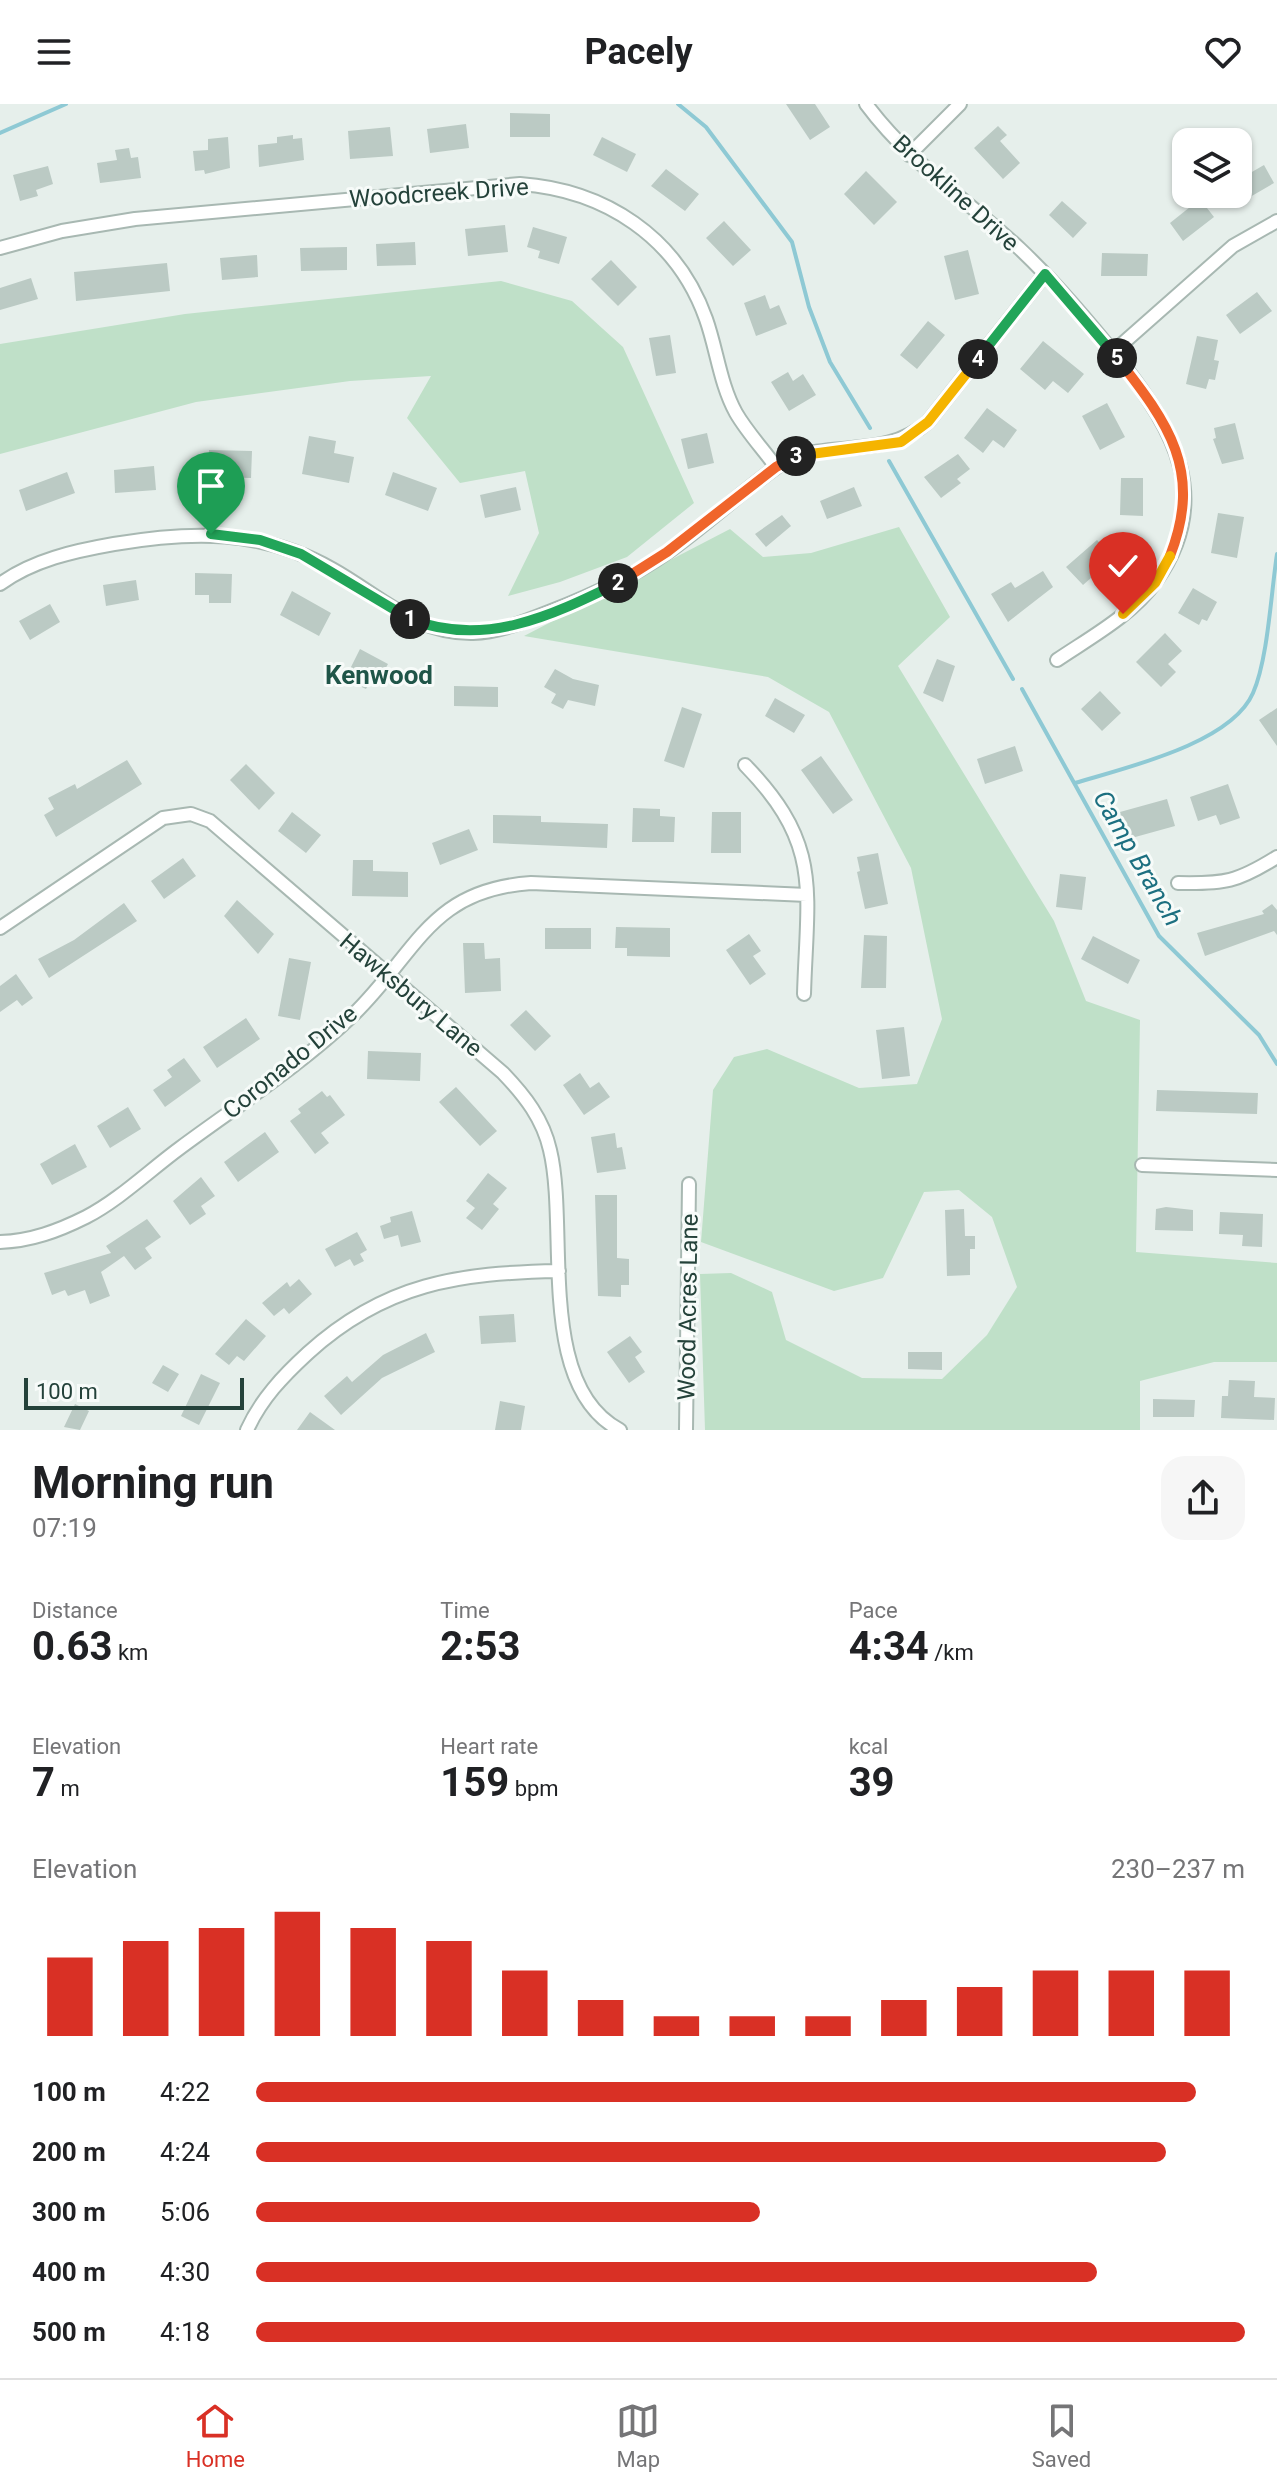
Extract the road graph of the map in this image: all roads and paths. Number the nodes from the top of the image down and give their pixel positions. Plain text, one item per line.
1 (866, 104) edge
2 (960, 104) edge
3 (909, 155) junction
4 (1277, 221) edge
5 (0, 248) edge
6 (1045, 274) junction
7 (1113, 352) junction
8 (776, 467) junction
9 (0, 584) edge
10 (1057, 660) dead end
11 (745, 765) dead end
12 (1277, 857) edge
13 (1178, 883) dead end
14 (807, 895) junction
15 (0, 928) edge
16 (387, 976) junction
17 (804, 994) dead end
18 (1142, 1165) dead end
19 (1277, 1170) edge
20 (689, 1184) dead end
21 (0, 1242) edge
22 (559, 1271) junction
23 (614, 1429) edge
24 (247, 1430) edge
25 (686, 1430) edge

1 - 3 street, Brookline Drive
2 - 3 street
3 - 6 street, Brookline Drive
4 - 7 street
5 - 8 street, Woodcreek Drive
6 - 7 street, Brookline Drive
6 - 8 street
7 - 10 street, Brookline Drive
8 - 9 street
11 - 14 street
12 - 13 street
14 - 16 street, Coronado Drive
14 - 17 street
15 - 16 street, Hawksbury Lane
16 - 21 street, Coronado Drive
16 - 22 street, Hawksbury Lane
18 - 19 street
20 - 25 street, Wood Acres Lane
22 - 23 street, Hawksbury Lane
22 - 24 street

